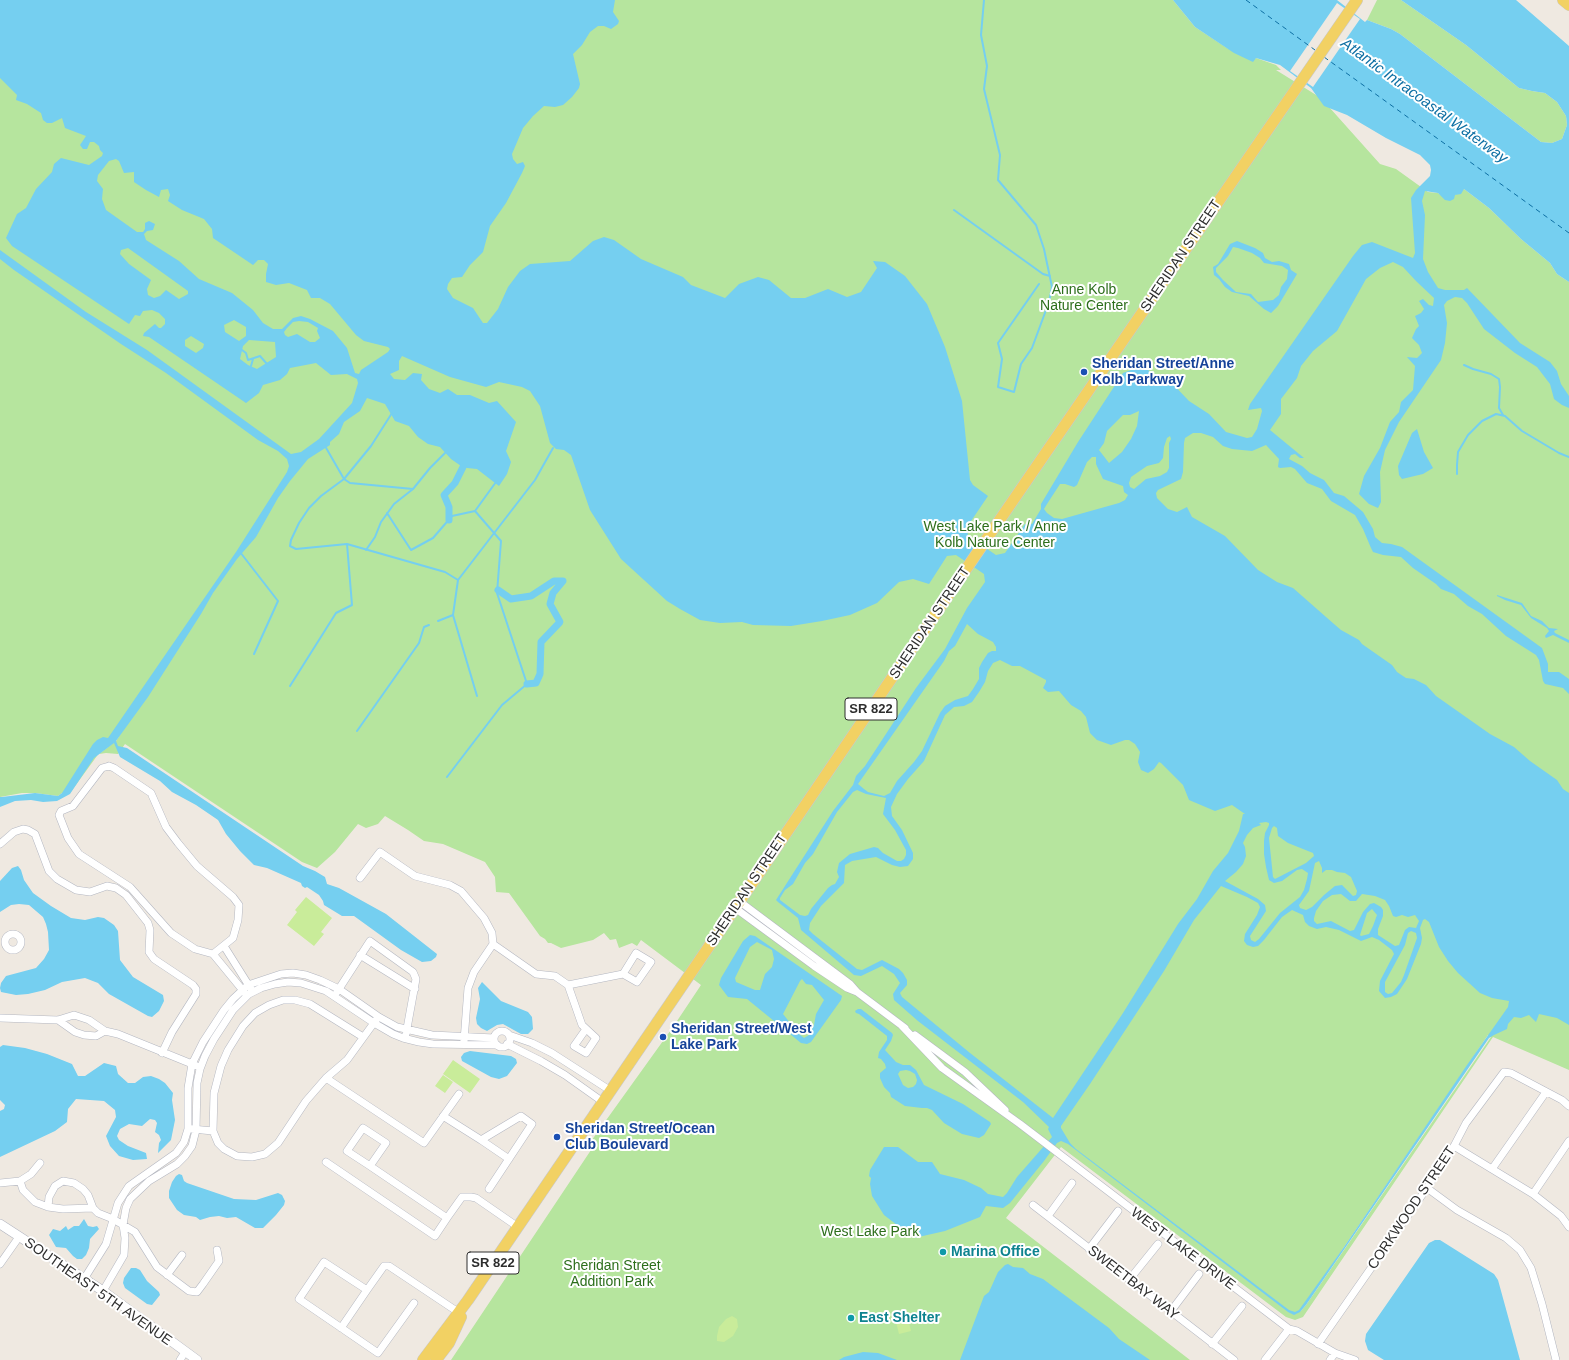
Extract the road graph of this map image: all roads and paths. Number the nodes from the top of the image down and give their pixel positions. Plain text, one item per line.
1 (1563, 0) edge
2 (1355, 1) edge
3 (1569, 5) edge
4 (0, 844) edge
5 (360, 878) dead end
6 (737, 904) junction
7 (493, 944) junction
8 (224, 946) junction
9 (213, 954) junction
10 (360, 955) junction
11 (234, 962) junction
12 (224, 968) junction
13 (623, 974) dead end
14 (248, 985) junction
15 (568, 985) junction
16 (339, 989) junction
17 (415, 989) junction
18 (247, 993) junction
19 (334, 996) junction
20 (0, 1018) edge
21 (58, 1020) junction
22 (377, 1020) junction
23 (902, 1026) junction
24 (586, 1029) dead end
25 (105, 1030) junction
26 (407, 1030) junction
27 (509, 1035) junction
28 (435, 1036) junction
29 (464, 1036) junction
30 (363, 1037) junction
31 (406, 1038) junction
32 (494, 1038) junction
33 (435, 1044) junction
34 (507, 1044) junction
35 (463, 1045) junction
36 (497, 1045) junction
37 (162, 1053) junction
38 (948, 1059) junction
39 (192, 1064) junction
40 (200, 1067) junction
41 (942, 1068) junction
42 (326, 1078) junction
43 (611, 1091) junction
44 (1546, 1092) junction
45 (459, 1094) dead end
46 (603, 1102) junction
47 (1569, 1106) edge
48 (443, 1116) junction
49 (1020, 1124) junction
50 (192, 1130) junction
51 (213, 1131) junction
52 (481, 1140) junction
53 (1569, 1141) edge
54 (1454, 1146) junction
55 (509, 1159) junction
56 (326, 1162) dead end
57 (40, 1163) dead end
58 (370, 1166) junction
59 (1492, 1169) junction
60 (20, 1181) junction
61 (0, 1183) edge
62 (1072, 1183) dead end
63 (1427, 1188) junction
64 (489, 1189) dead end
65 (1533, 1194) junction
66 (1033, 1205) dead end
67 (48, 1207) junction
68 (93, 1208) junction
69 (1118, 1211) dead end
70 (1048, 1216) junction
71 (447, 1218) junction
72 (113, 1219) junction
73 (0, 1224) edge
74 (123, 1225) junction
75 (519, 1225) junction
76 (1569, 1228) edge
77 (19, 1237) junction
78 (1158, 1244) dead end
79 (1089, 1249) junction
80 (217, 1250) dead end
81 (182, 1255) dead end
82 (0, 1264) edge
83 (1199, 1274) dead end
84 (167, 1275) junction
85 (84, 1279) junction
86 (1129, 1280) junction
87 (367, 1290) junction
88 (103, 1291) junction
89 (468, 1300) junction
90 (414, 1303) dead end
91 (1242, 1306) dead end
92 (1171, 1311) junction
93 (458, 1312) junction
94 (341, 1328) junction
95 (1289, 1329) junction
96 (1212, 1344) junction
97 (1318, 1344) junction
98 (185, 1352) junction
99 (1335, 1353) junction
100 (180, 1360) edge
101 (197, 1360) edge
102 (422, 1360) edge
103 (436, 1360) edge
104 (1234, 1360) edge
105 (1265, 1360) edge
106 (1330, 1360) edge
107 (1355, 1360) edge
108 (1556, 1360) edge

1 - 3 main road
2 - 6 main road, SHERIDAN STREET / SR 822
4 - 37 street
5 - 7 street
6 - 23 street, WEST LAKE DRIVE
6 - 43 main road, SHERIDAN STREET / SR 822
7 - 15 street
7 - 29 street
8 - 9 street
8 - 9 street
8 - 11 street
9 - 12 street
10 - 16 street
10 - 17 street
10 - 17 street
11 - 12 street
11 - 14 street
12 - 18 street
13 - 15 street
14 - 16 street
14 - 18 street
15 - 24 street
16 - 19 street
16 - 22 street
17 - 26 street
18 - 19 street
18 - 39 street
18 - 40 street
19 - 22 street
20 - 21 street
21 - 25 street
21 - 25 street
22 - 26 street
22 - 30 street
22 - 31 street
23 - 38 street, WEST LAKE DRIVE
23 - 41 street, WEST LAKE DRIVE
25 - 37 street
26 - 28 street
26 - 31 street
27 - 32 street
27 - 34 street
27 - 43 street
28 - 29 street
28 - 33 street
29 - 32 street
29 - 35 street
30 - 42 street
30 - 51 street
31 - 33 street
32 - 36 street
33 - 35 street
34 - 36 street
34 - 46 street
35 - 36 street
37 - 39 street
38 - 41 street
38 - 49 street, WEST LAKE DRIVE
39 - 40 street
39 - 50 street
40 - 50 street
41 - 49 street, WEST LAKE DRIVE
42 - 48 street
42 - 51 street
43 - 46 main road, SHERIDAN STREET / SR 822
44 - 47 street
44 - 54 street, CORKWOOD STREET
44 - 59 street
45 - 48 street
46 - 75 main road, SHERIDAN STREET / SR 822
48 - 52 street
49 - 95 street, WEST LAKE DRIVE
50 - 51 street
50 - 72 street
50 - 74 street
52 - 55 street
52 - 55 street
53 - 65 street
54 - 59 street
54 - 63 street, CORKWOOD STREET
55 - 64 street
56 - 71 street
57 - 60 street
58 - 58 street
58 - 71 street
59 - 65 street
60 - 61 street
60 - 67 street
62 - 70 street
63 - 97 street, CORKWOOD STREET
63 - 108 street
65 - 76 street
66 - 70 street, SWEETBAY WAY
67 - 68 street
67 - 68 street
68 - 72 street
69 - 79 street
70 - 79 street, SWEETBAY WAY
71 - 75 street
72 - 74 street
72 - 85 street
73 - 77 street, SOUTHEAST 5TH AVENUE
74 - 84 street
74 - 88 street
75 - 89 main road, SHERIDAN STREET / SR 822
77 - 82 street
77 - 85 street, SOUTHEAST 5TH AVENUE
78 - 86 street
79 - 86 street, SWEETBAY WAY
80 - 84 street
81 - 84 street
83 - 92 street
85 - 88 street, SOUTHEAST 5TH AVENUE
86 - 92 street, SWEETBAY WAY
87 - 93 street
87 - 94 street
87 - 94 street
88 - 98 street, SOUTHEAST 5TH AVENUE
89 - 93 main road, SHERIDAN STREET / SR 822
89 - 103 main road, SHERIDAN STREET / SR 822
90 - 94 street
91 - 96 street
92 - 96 street, SWEETBAY WAY
93 - 102 main road, SHERIDAN STREET / SR 822
95 - 97 street, WEST LAKE DRIVE
95 - 105 street
96 - 104 street, SWEETBAY WAY
97 - 99 street, WEST LAKE DRIVE
98 - 100 street
98 - 101 street, SOUTHEAST 5TH AVENUE
99 - 106 street
99 - 107 street, WEST LAKE DRIVE

